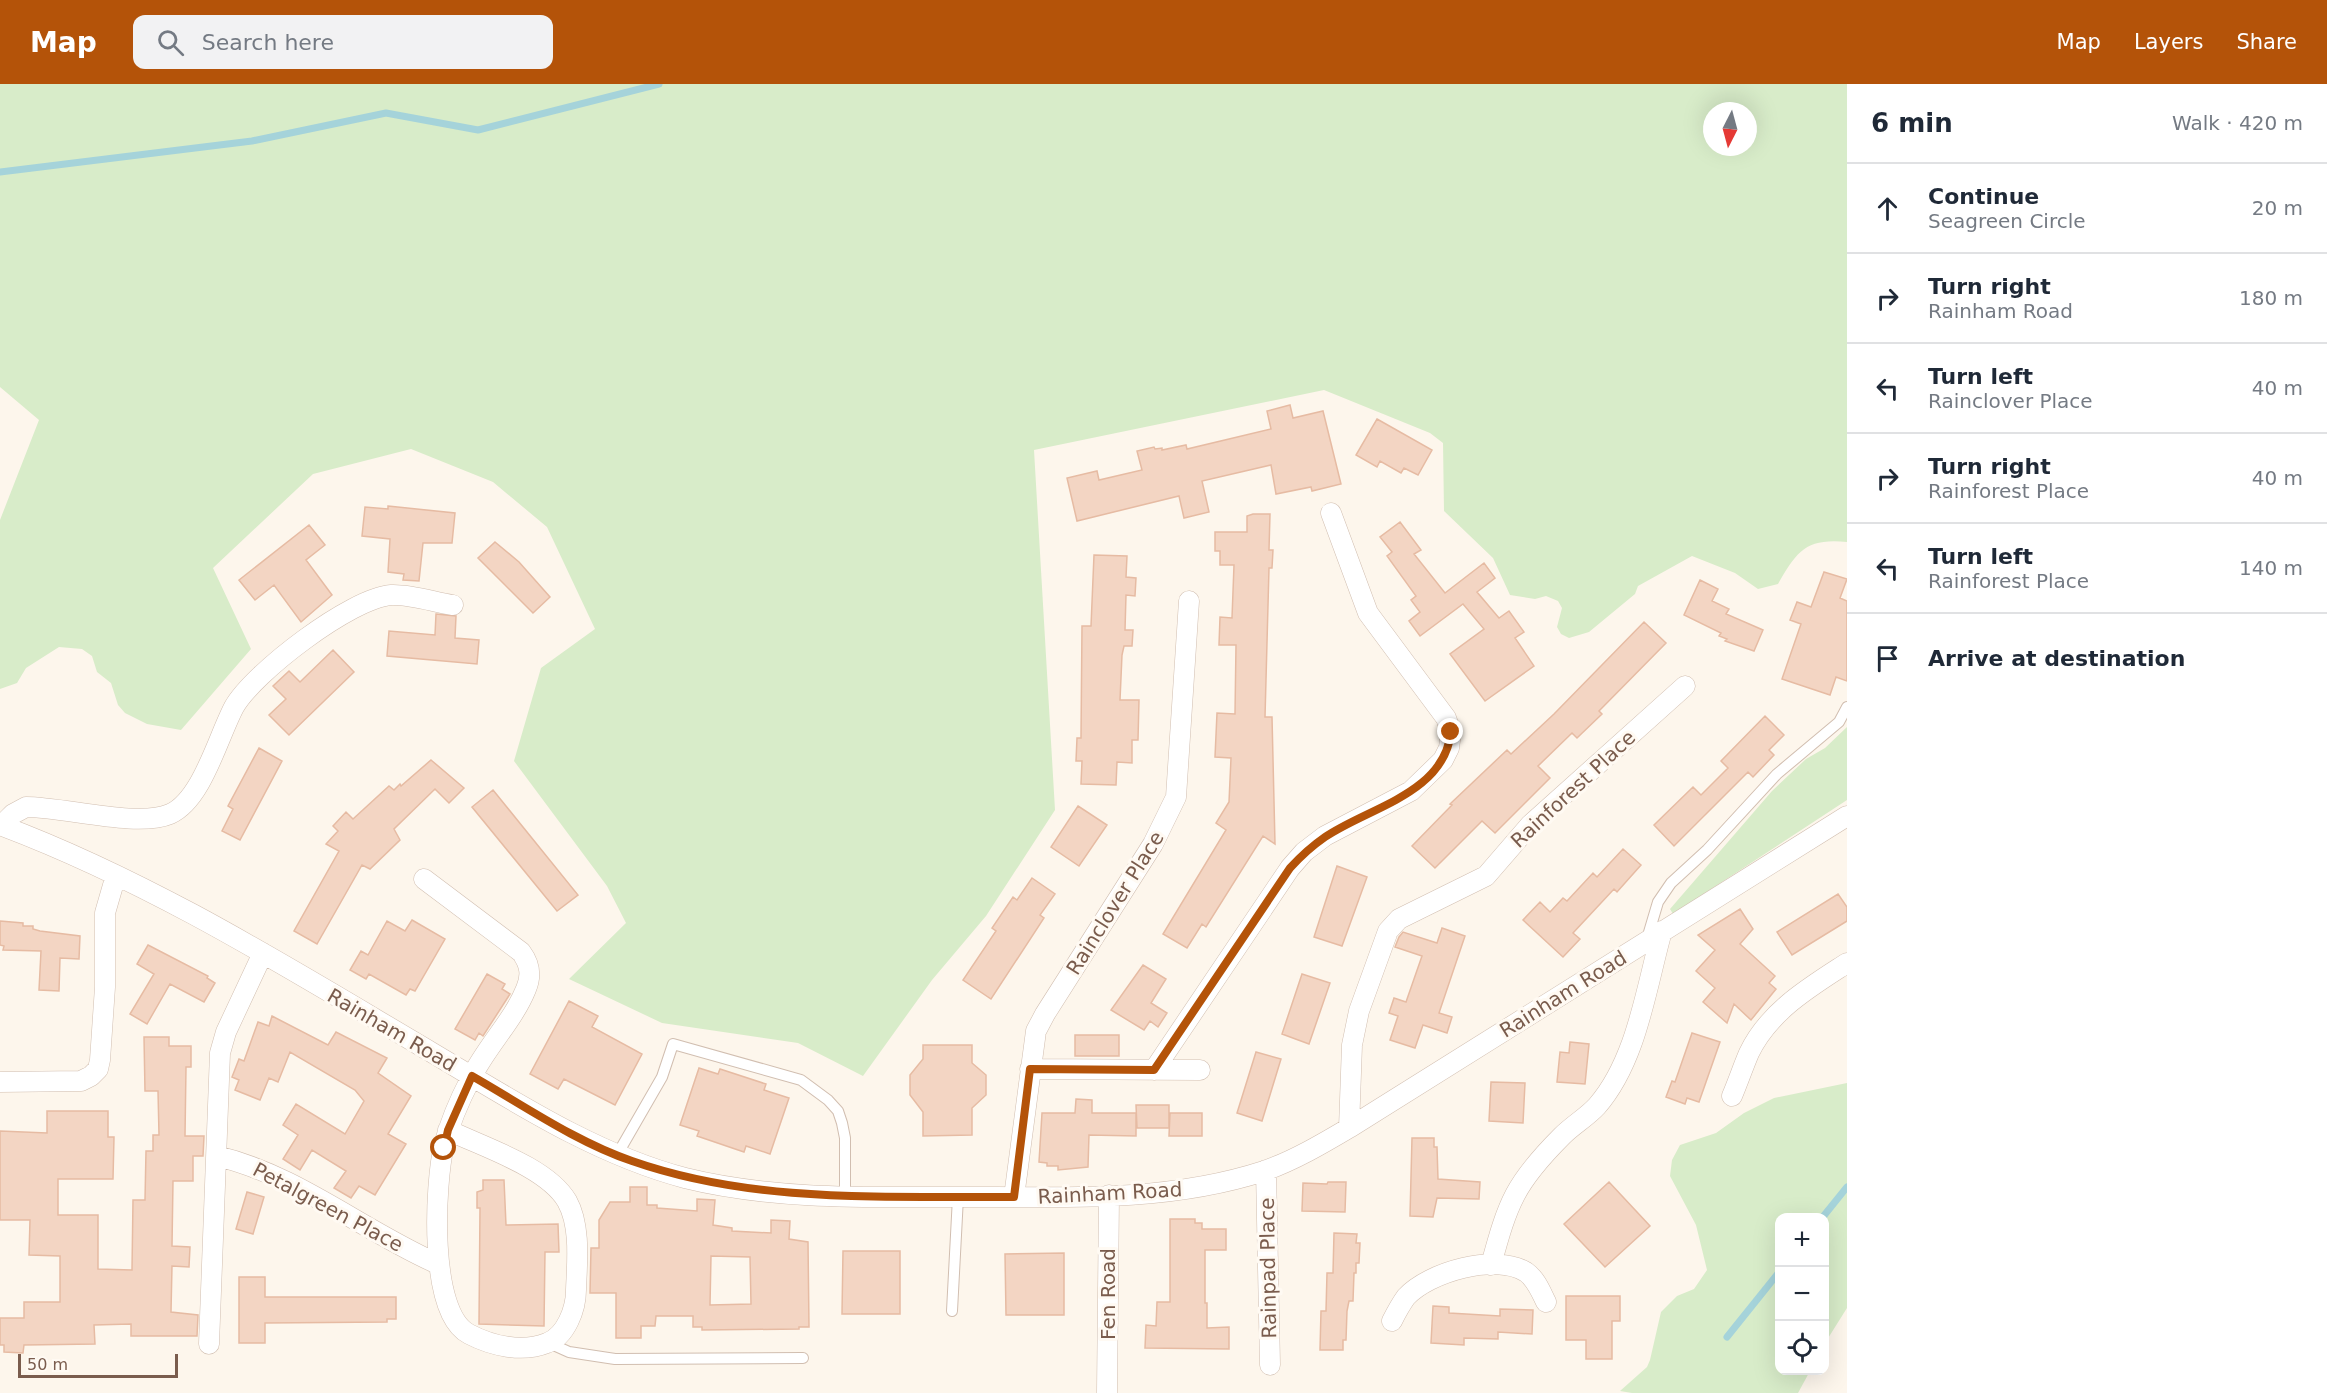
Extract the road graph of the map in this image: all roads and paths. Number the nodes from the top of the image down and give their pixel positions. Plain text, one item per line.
1 (1331, 513) dead end
2 (1189, 601) dead end
3 (453, 605) dead end
4 (1685, 686) dead end
5 (1847, 707) edge
6 (1847, 816) edge
7 (1, 825) edge
8 (116, 875) junction
9 (424, 879) dead end
10 (1655, 936) junction
11 (262, 953) junction
12 (1847, 963) edge
13 (1030, 1069) junction
14 (1154, 1070) junction
15 (1200, 1070) dead end
16 (472, 1076) junction
17 (0, 1082) edge
18 (1732, 1096) dead end
19 (1349, 1128) junction
20 (448, 1130) junction
21 (617, 1155) junction
22 (217, 1156) junction
23 (1266, 1170) junction
24 (845, 1196) junction
25 (1109, 1196) junction
26 (958, 1197) junction
27 (1014, 1197) junction
28 (438, 1264) junction
29 (1491, 1265) junction
30 (1546, 1302) dead end
31 (952, 1311) dead end
32 (1392, 1321) dead end
33 (549, 1343) junction
34 (209, 1344) dead end
35 (803, 1358) dead end
36 (1270, 1365) dead end
37 (1107, 1393) edge

1 - 14 street
2 - 13 street, Rainclover Place
3 - 7 street
4 - 19 street, Rainforest Place
5 - 10 lane
6 - 10 street, Rainham Road
7 - 8 street, Rainham Road
8 - 11 street, Rainham Road
8 - 17 street
9 - 16 street
10 - 19 street, Rainham Road
10 - 29 street
11 - 16 street, Rainham Road
11 - 22 street
12 - 18 street
13 - 14 street
13 - 27 street, Rainclover Place
14 - 15 street
16 - 20 street
16 - 21 street, Rainham Road
19 - 23 street, Rainham Road
20 - 28 street
20 - 33 street
21 - 24 street, Rainham Road
21 - 24 lane
22 - 28 street, Petalgreen Place
22 - 34 street
23 - 25 street, Rainham Road
23 - 36 street, Rainpad Place
24 - 26 street, Rainham Road
25 - 27 street, Rainham Road
25 - 37 street, Fen Road
26 - 27 street, Rainham Road
26 - 31 lane
28 - 33 street
29 - 30 street
29 - 32 street
33 - 35 lane

